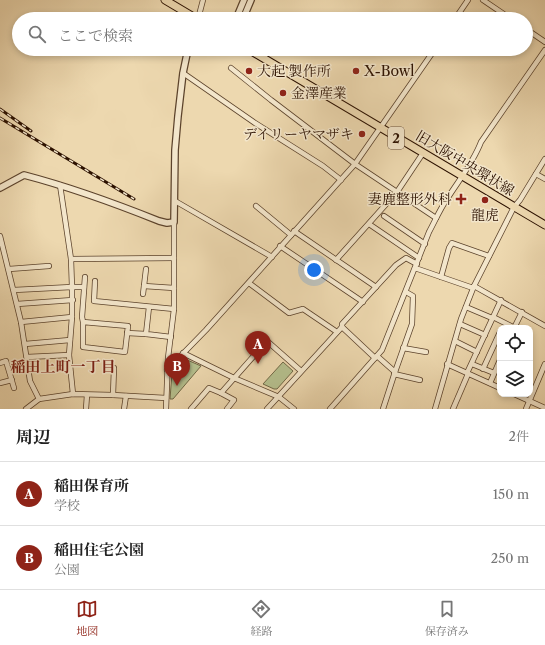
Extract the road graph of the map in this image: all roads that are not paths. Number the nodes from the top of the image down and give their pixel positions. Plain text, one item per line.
1 (165, 0) edge
2 (203, 0) edge
3 (244, 0) edge
4 (251, 0) edge
5 (468, 0) edge
6 (483, 0) edge
7 (186, 12) edge
8 (200, 12) edge
9 (239, 12) edge
10 (246, 12) edge
11 (460, 12) edge
12 (501, 12) edge
13 (533, 34) edge
14 (545, 42) edge
15 (545, 50) edge
16 (187, 56) edge
17 (260, 56) edge
18 (430, 56) edge
19 (231, 68) dead end
20 (183, 73) junction
21 (380, 128) junction
22 (423, 153) junction
23 (545, 159) edge
24 (355, 164) junction
25 (536, 174) junction
26 (463, 176) junction
27 (545, 179) edge
28 (341, 180) junction
29 (60, 185) junction
30 (0, 188) edge
31 (397, 192) junction
32 (175, 201) junction
33 (256, 206) dead end
34 (514, 207) junction
35 (384, 216) dead end
36 (436, 218) junction
37 (174, 222) junction
38 (369, 224) junction
39 (545, 225) edge
40 (293, 233) junction
41 (0, 236) edge
42 (424, 244) junction
43 (280, 246) junction
44 (489, 256) junction
45 (272, 257) junction
46 (174, 258) junction
47 (419, 258) junction
48 (72, 259) junction
49 (336, 260) junction
50 (49, 266) dead end
51 (416, 266) junction
52 (9, 269) junction
53 (146, 269) dead end
54 (84, 277) dead end
55 (441, 277) junction
56 (96, 281) dead end
57 (249, 283) junction
58 (72, 286) junction
59 (144, 286) junction
60 (84, 287) junction
61 (376, 287) junction
62 (473, 287) junction
63 (174, 288) junction
64 (14, 290) junction
65 (406, 292) junction
66 (143, 294) dead end
67 (73, 300) junction
68 (501, 300) junction
69 (363, 302) junction
70 (17, 304) junction
71 (149, 307) junction
72 (466, 307) junction
73 (174, 310) junction
74 (522, 312) junction
75 (72, 318) junction
76 (493, 318) junction
77 (22, 322) junction
78 (83, 322) junction
79 (504, 322) junction
80 (460, 324) junction
81 (503, 325) edge
82 (510, 325) edge
83 (516, 325) edge
84 (545, 326) edge
85 (342, 327) junction
86 (337, 332) junction
87 (127, 333) junction
88 (146, 334) junction
89 (485, 335) junction
90 (171, 337) junction
91 (497, 339) edge
92 (70, 340) junction
93 (455, 341) junction
94 (25, 344) junction
95 (403, 348) junction
96 (426, 352) dead end
97 (477, 352) junction
98 (183, 353) junction
99 (69, 355) junction
100 (27, 357) junction
101 (376, 357) junction
102 (500, 361) edge
103 (0, 363) edge
104 (448, 364) junction
105 (472, 364) junction
106 (545, 364) edge
107 (114, 368) dead end
108 (483, 369) junction
109 (167, 370) junction
110 (302, 372) junction
111 (394, 373) junction
112 (468, 373) junction
113 (494, 374) junction
114 (234, 378) junction
115 (12, 380) junction
116 (420, 380) dead end
117 (0, 383) edge
118 (490, 383) junction
119 (497, 386) edge
120 (14, 388) dead end
121 (221, 393) junction
122 (73, 394) junction
123 (87, 395) junction
124 (113, 395) junction
125 (126, 396) junction
126 (278, 397) junction
127 (520, 397) edge
128 (166, 398) junction
129 (39, 399) junction
130 (529, 401) junction
131 (28, 408) edge
132 (545, 408) edge
133 (86, 409) edge
134 (124, 409) edge
135 (166, 409) edge
136 (191, 409) edge
137 (227, 409) edge
138 (268, 409) edge
139 (294, 409) edge
140 (330, 409) edge
141 (383, 409) edge
142 (435, 409) edge
143 (453, 409) edge
144 (526, 409) edge

1 - 7 main road
2 - 8 street
3 - 9 street
4 - 10 street
5 - 11 street
6 - 12 street
13 - 14 street
15 - 26 street
16 - 20 street
17 - 21 main road, 旧大阪中央環状線 / 2
18 - 21 street
19 - 24 street
20 - 28 street
20 - 32 street
21 - 22 main road, 旧大阪中央環状線 / 2
21 - 24 street
22 - 26 main road, 旧大阪中央環状線 / 2
22 - 31 street
23 - 25 street
24 - 28 street
24 - 31 street
25 - 27 street
25 - 34 street
26 - 34 main road, 旧大阪中央環状線 / 2
26 - 36 street
28 - 40 street
29 - 30 street
29 - 37 street
29 - 48 street
31 - 36 street
31 - 38 street
32 - 37 street
32 - 45 street
33 - 40 street
34 - 39 main road, 旧大阪中央環状線 / 2
34 - 44 street
35 - 42 street
36 - 42 street
37 - 46 street
38 - 47 street
38 - 49 street
40 - 43 street
40 - 49 street
41 - 52 street
42 - 47 street
43 - 45 street
43 - 69 street
44 - 55 street
44 - 62 street
45 - 57 street
46 - 48 street
46 - 63 street
47 - 51 street
48 - 58 street
49 - 61 street
50 - 52 street
51 - 55 street
51 - 61 street
51 - 65 street
52 - 64 street
53 - 59 street
54 - 60 street
55 - 62 street
56 - 71 street
57 - 86 street
57 - 98 street
58 - 60 street
58 - 64 street
58 - 67 street
59 - 63 street
59 - 66 street
60 - 78 street
61 - 69 street
62 - 68 street
62 - 72 street
63 - 73 street
64 - 70 street
65 - 95 street
65 - 101 street
67 - 70 street
67 - 75 street
68 - 74 street
68 - 76 street
69 - 85 street
70 - 77 street
71 - 73 street
71 - 88 street
72 - 76 street
72 - 80 street
73 - 90 street
74 - 83 street
74 - 84 street
75 - 77 street
75 - 92 street
76 - 79 street
76 - 89 street
77 - 94 street
78 - 87 street
78 - 87 street
79 - 81 street
79 - 82 street
80 - 89 street
80 - 93 street
85 - 86 street
85 - 101 street
86 - 110 street
87 - 88 street
88 - 90 street
89 - 97 street
90 - 109 street
91 - 108 street
92 - 94 street
92 - 99 street
93 - 97 street
93 - 104 street
94 - 100 street
95 - 96 street
95 - 111 street
97 - 105 street
98 - 109 street
98 - 114 street
99 - 100 street
99 - 122 street
100 - 129 street
101 - 111 street
101 - 140 street
102 - 113 street
103 - 115 street
104 - 112 street
104 - 142 street
105 - 108 street
105 - 112 street
106 - 130 street
107 - 124 street
108 - 113 street
109 - 128 street
110 - 114 street
110 - 126 street
111 - 116 street
111 - 141 street
112 - 118 street
112 - 143 street
113 - 118 street
114 - 121 street
114 - 126 street
115 - 117 street
115 - 120 street
118 - 119 street
121 - 136 street
121 - 137 street
122 - 123 street
122 - 129 street
123 - 124 street
123 - 133 street
124 - 125 street
125 - 128 street
125 - 134 street
126 - 138 street
126 - 139 street
127 - 130 street
128 - 135 street
129 - 131 street
130 - 132 street
130 - 144 street

